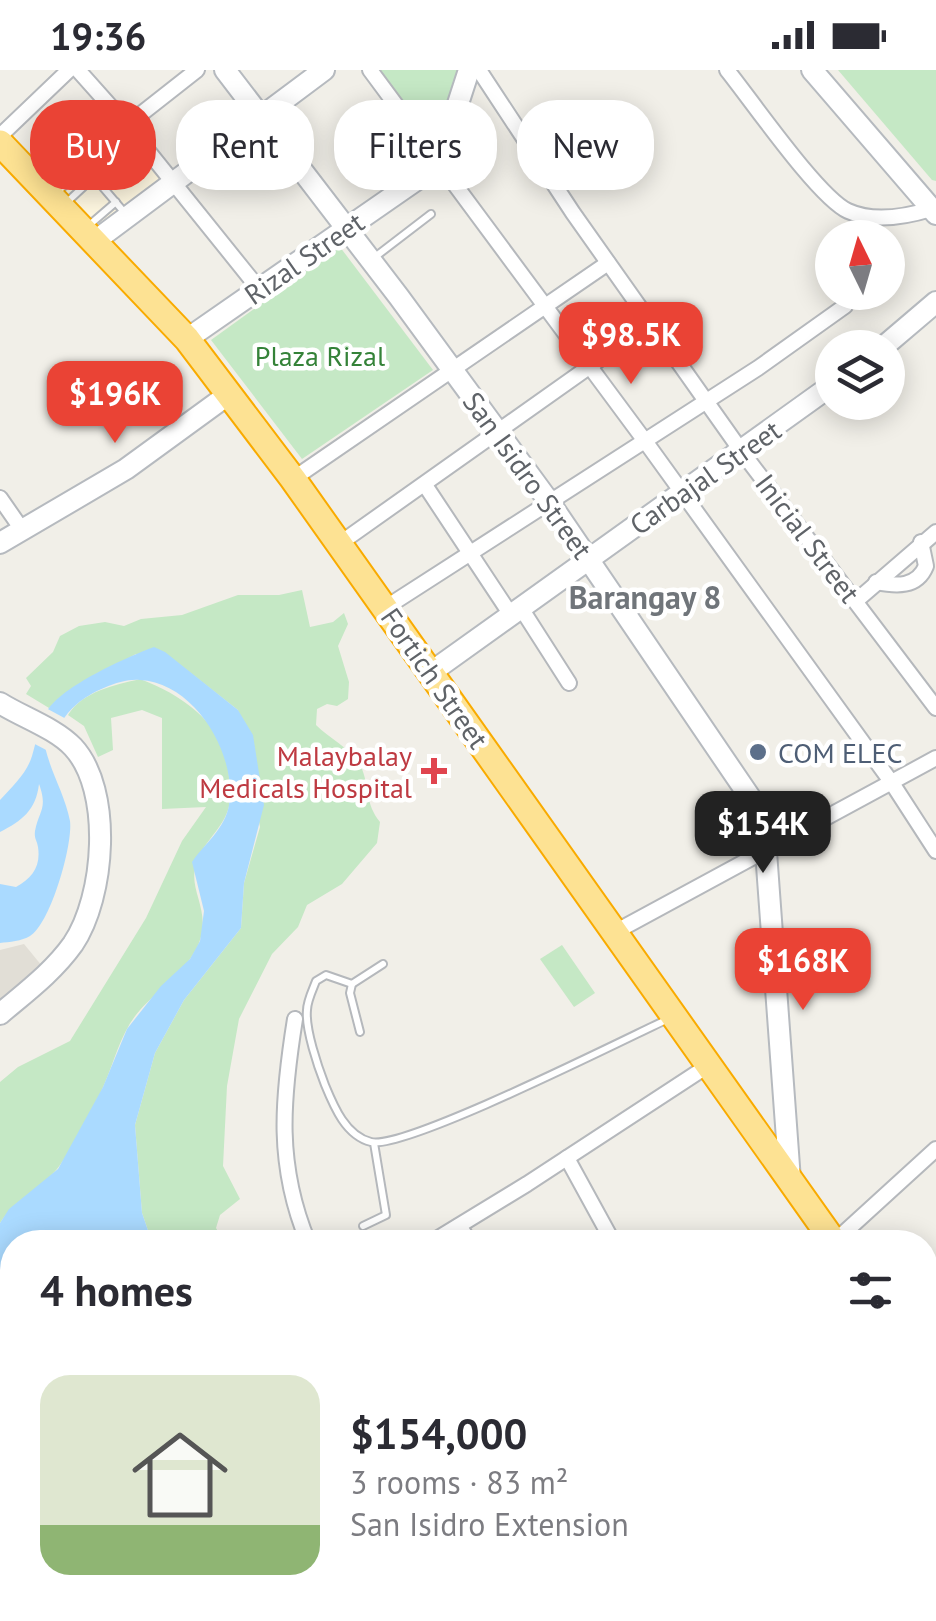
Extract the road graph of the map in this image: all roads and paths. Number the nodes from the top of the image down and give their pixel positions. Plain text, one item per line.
1 (68, 70) edge
2 (78, 70) edge
3 (197, 70) edge
4 (225, 70) edge
5 (324, 70) edge
6 (370, 70) edge
7 (469, 70) edge
8 (479, 70) edge
9 (727, 70) edge
10 (812, 70) edge
11 (104, 100) edge
12 (246, 100) edge
13 (285, 100) edge
14 (391, 100) edge
15 (459, 100) edge
16 (156, 102) edge
17 (0, 139) edge
18 (156, 161) edge
19 (174, 183) junction
20 (314, 189) edge
21 (64, 190) edge
22 (73, 190) edge
23 (105, 190) edge
24 (402, 190) edge
25 (457, 190) edge
26 (56, 200) junction
27 (122, 209) junction
28 (934, 212) edge
29 (432, 214) dead end
30 (345, 229) junction
31 (90, 235) junction
32 (370, 261) junction
33 (608, 263) junction
34 (259, 289) junction
35 (936, 302) edge
36 (544, 308) junction
37 (839, 310) edge
38 (651, 323) junction
39 (903, 330) edge
40 (187, 339) junction
41 (589, 368) junction
42 (454, 371) junction
43 (229, 394) junction
44 (815, 398) edge
45 (706, 400) junction
46 (498, 433) junction
47 (645, 441) junction
48 (742, 452) junction
49 (293, 479) junction
50 (425, 486) junction
51 (682, 494) junction
52 (0, 498) edge
53 (550, 503) junction
54 (11, 521) edge
55 (936, 532) edge
56 (921, 542) junction
57 (0, 543) edge
58 (339, 544) junction
59 (469, 554) junction
60 (589, 560) junction
61 (876, 582) junction
62 (856, 601) junction
63 (385, 608) junction
64 (516, 612) junction
65 (430, 672) junction
66 (569, 683) dead end
67 (0, 703) edge
68 (936, 708) edge
69 (936, 758) edge
70 (892, 784) junction
71 (766, 848) junction
72 (936, 851) edge
73 (614, 932) junction
74 (382, 964) dead end
75 (352, 984) junction
76 (0, 1014) edge
77 (674, 1016) junction
78 (295, 1019) dead end
79 (360, 1032) dead end
80 (709, 1065) junction
81 (374, 1143) junction
82 (936, 1149) edge
83 (568, 1158) junction
84 (790, 1182) junction
85 (363, 1226) dead end
86 (459, 1226) junction
87 (303, 1230) edge
88 (452, 1230) edge
89 (462, 1230) edge
90 (607, 1230) edge
91 (825, 1230) edge
92 (847, 1230) edge

1 - 17 street
2 - 11 street
3 - 16 street
4 - 12 street, San Isidro Street
5 - 13 street
6 - 14 street
7 - 15 street
8 - 33 street, Inicial Street
9 - 28 street
10 - 28 street
17 - 26 highway, Fortich Street
18 - 19 street
19 - 27 street
19 - 34 street
20 - 30 street, San Isidro Street
21 - 26 street
22 - 26 lane
23 - 27 lane
24 - 30 street, Rizal Street
25 - 36 street
26 - 31 highway, Fortich Street
27 - 31 street
29 - 32 lane
30 - 32 street, San Isidro Street
30 - 34 street, Rizal Street
31 - 40 highway, Fortich Street
32 - 42 street, San Isidro Street
33 - 36 street
33 - 38 street, Inicial Street
34 - 40 street, Rizal Street
35 - 39 street
36 - 41 street
36 - 42 street
37 - 45 street
38 - 41 street
38 - 45 street, Inicial Street
40 - 43 highway, Fortich Street
41 - 46 street
41 - 47 street
42 - 46 street, San Isidro Street
42 - 49 street
43 - 49 highway, Fortich Street
43 - 54 street
44 - 48 street, Carbajal Street
45 - 47 street
45 - 48 street, Inicial Street
46 - 50 street
46 - 53 street, San Isidro Street
47 - 51 street
47 - 53 street
48 - 51 street, Carbajal Street
48 - 62 street, Inicial Street
49 - 58 highway, Fortich Street
50 - 58 street
50 - 59 street
51 - 60 street, Carbajal Street
51 - 70 street
52 - 54 street
53 - 59 street
53 - 60 street, San Isidro Street
54 - 57 street
55 - 56 street
56 - 61 street
56 - 61 street
58 - 63 highway, Fortich Street
59 - 63 street
59 - 64 street
60 - 64 street, Carbajal Street
60 - 71 street, San Isidro Street
61 - 62 street
62 - 68 street, Inicial Street
63 - 65 highway, Fortich Street
64 - 65 street, Carbajal Street
64 - 66 street
65 - 73 highway, Fortich Street
67 - 76 street
69 - 70 street
70 - 71 street
70 - 72 street
71 - 73 street
71 - 84 street, San Isidro Street
73 - 77 highway, Fortich Street
74 - 75 lane
75 - 79 lane
75 - 81 lane
77 - 80 highway, Fortich Street
77 - 81 lane
78 - 87 street
80 - 83 street
80 - 84 highway, Fortich Street
81 - 85 lane
82 - 92 street
83 - 86 street
83 - 90 street
84 - 91 highway, Fortich Street
86 - 88 street
86 - 89 street

